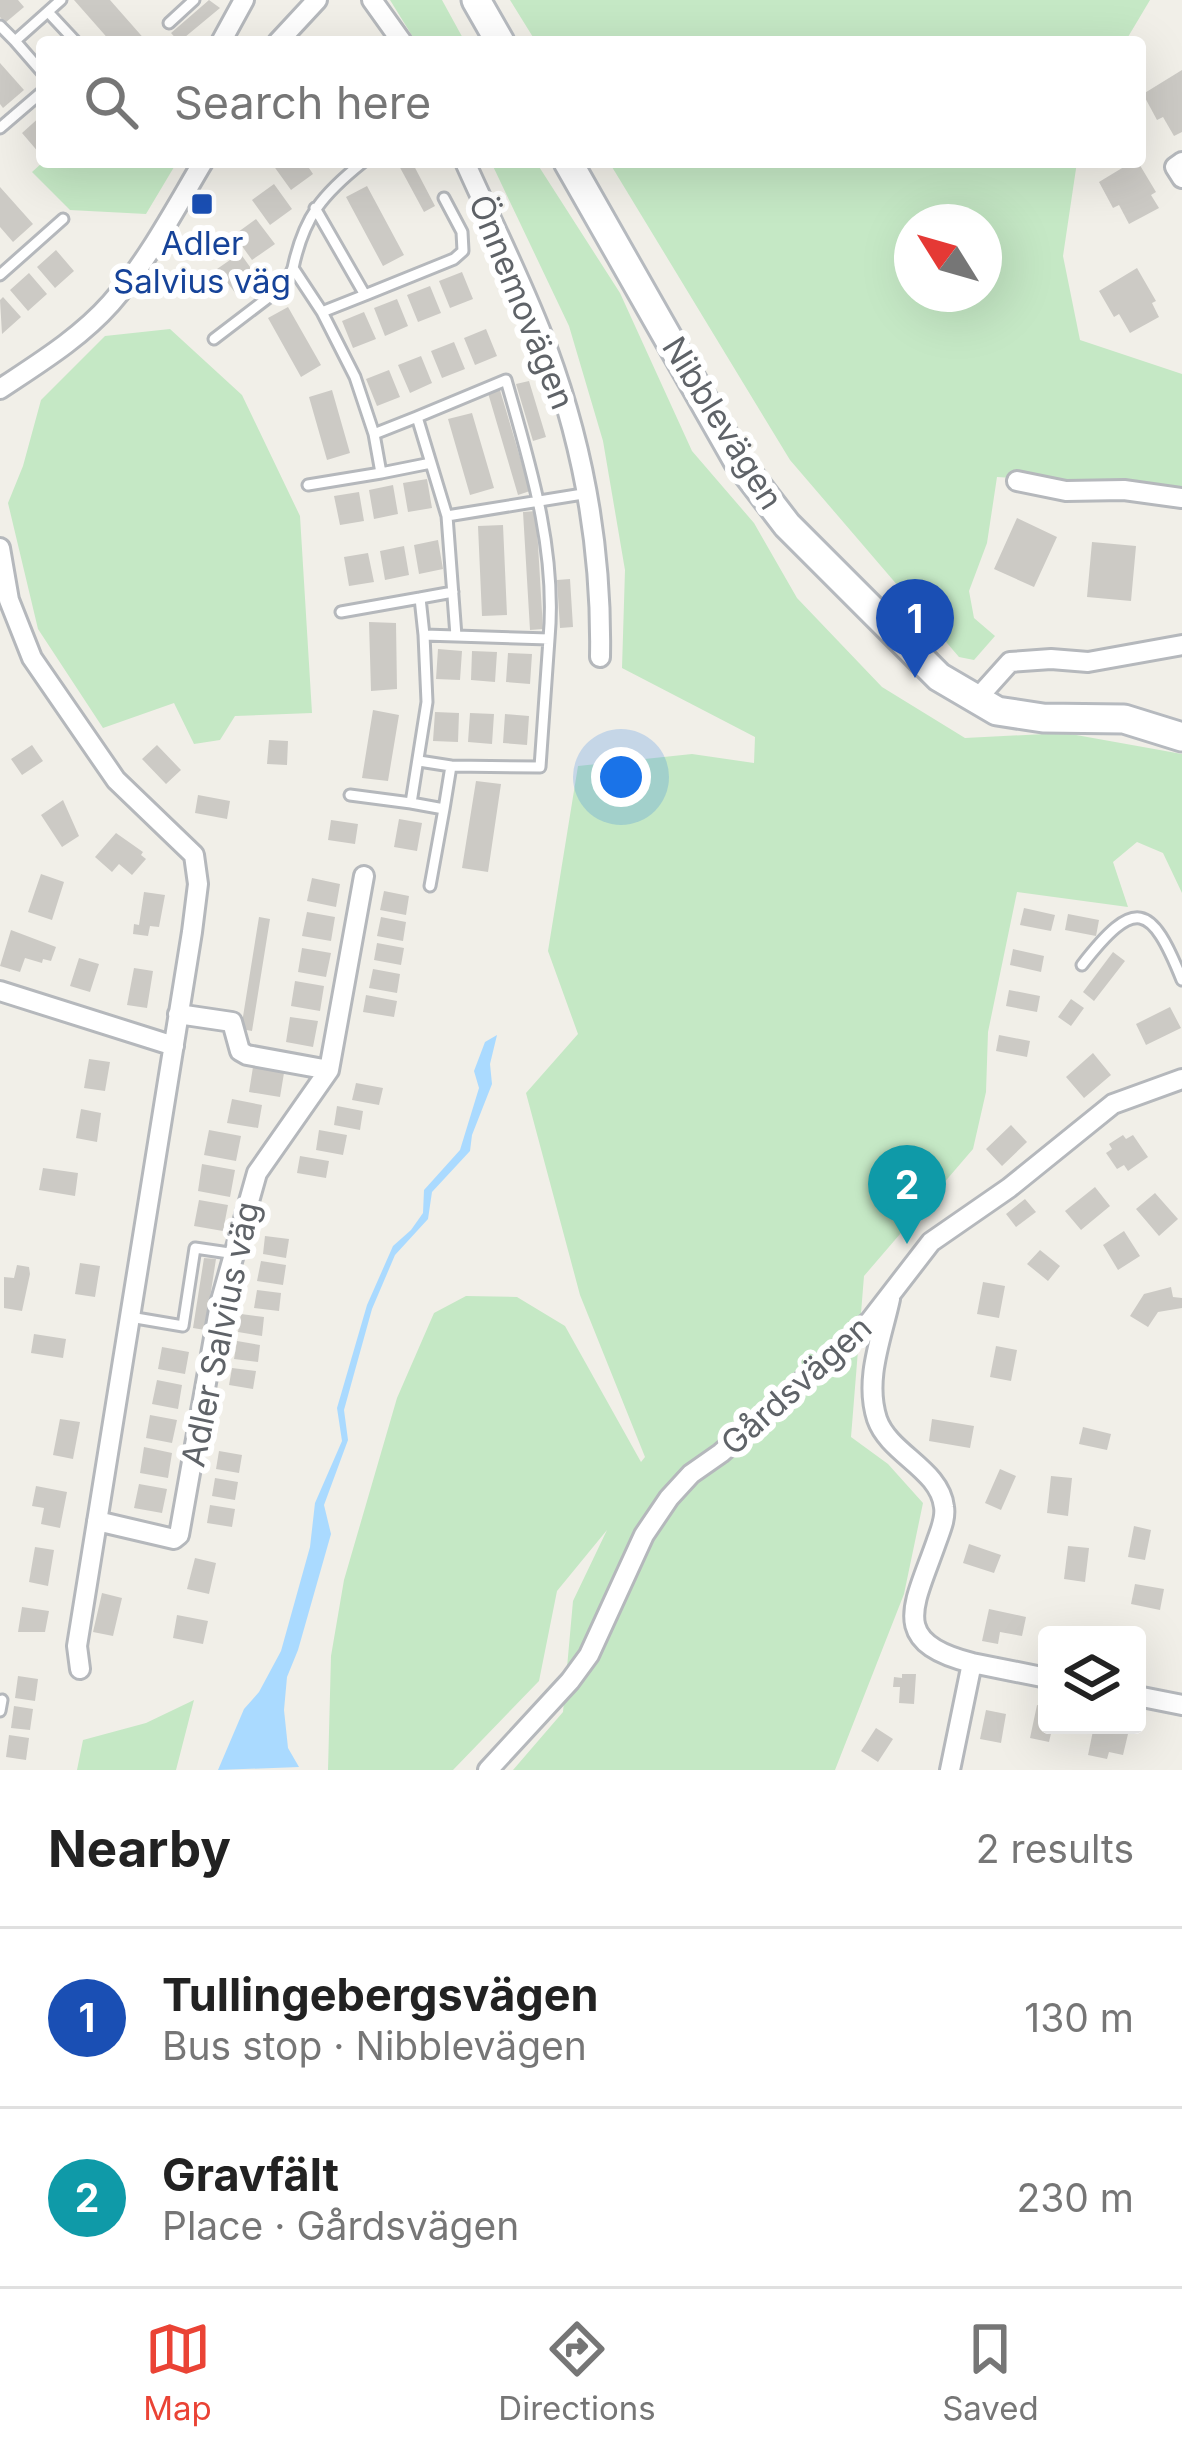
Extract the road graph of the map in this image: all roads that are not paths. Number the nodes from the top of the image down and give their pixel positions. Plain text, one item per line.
1 (61, 0) edge
2 (194, 0) edge
3 (244, 0) edge
4 (317, 0) edge
5 (372, 0) edge
6 (476, 0) edge
7 (48, 12) junction
8 (169, 23) dead end
9 (0, 26) edge
10 (70, 36) edge
11 (224, 36) edge
12 (284, 36) edge
13 (398, 36) edge
14 (497, 36) edge
15 (14, 41) junction
16 (36, 65) edge
17 (36, 97) edge
18 (0, 128) edge
19 (1182, 162) edge
20 (199, 168) edge
21 (357, 168) edge
22 (467, 168) edge
23 (571, 168) edge
24 (1182, 178) edge
25 (444, 198) dead end
26 (315, 208) junction
27 (63, 219) dead end
28 (0, 257) edge
29 (293, 268) junction
30 (4, 272) edge
31 (365, 295) junction
32 (322, 312) junction
33 (214, 339) dead end
34 (0, 388) edge
35 (417, 416) junction
36 (374, 434) junction
37 (431, 463) junction
38 (381, 473) junction
39 (1017, 481) dead end
40 (308, 485) dead end
41 (589, 493) junction
42 (1182, 498) edge
43 (541, 501) junction
44 (447, 516) junction
45 (0, 548) edge
46 (453, 592) junction
47 (420, 598) junction
48 (341, 612) dead end
49 (424, 635) junction
50 (456, 636) junction
51 (549, 639) junction
52 (1182, 645) edge
53 (601, 657) dead end
54 (975, 701) junction
55 (1182, 737) edge
56 (419, 761) junction
57 (451, 766) junction
58 (350, 795) dead end
59 (411, 803) junction
60 (444, 808) junction
61 (364, 877) dead end
62 (430, 886) dead end
63 (1082, 965) dead end
64 (1182, 980) edge
65 (0, 991) edge
66 (178, 1014) junction
67 (174, 1046) junction
68 (329, 1070) junction
69 (1182, 1079) edge
70 (236, 1254) junction
71 (890, 1299) junction
72 (130, 1317) junction
73 (97, 1521) junction
74 (972, 1663) junction
75 (80, 1669) dead end
76 (1038, 1676) edge
77 (1146, 1698) edge
78 (1182, 1705) edge
79 (488, 1770) edge
80 (950, 1770) edge

1 - 7 lane
2 - 8 lane
3 - 11 street
4 - 12 street
5 - 13 street
6 - 14 street
7 - 10 lane
7 - 15 lane
9 - 15 lane
15 - 16 lane
17 - 18 lane
19 - 24 street
20 - 34 street
21 - 26 lane
22 - 41 street, Önnemovägen
23 - 54 street, Nibblevägen
25 - 31 lane
26 - 29 lane
26 - 31 lane
27 - 30 lane
28 - 30 lane
29 - 32 lane
29 - 33 lane
31 - 32 lane
32 - 36 lane
35 - 36 lane
35 - 37 lane
35 - 43 lane
36 - 38 lane
37 - 38 lane
37 - 44 lane
38 - 40 lane
39 - 42 street
41 - 43 lane
41 - 53 street, Önnemovägen
43 - 44 lane
43 - 51 lane
44 - 46 lane
45 - 66 street
46 - 47 lane
46 - 50 lane
47 - 48 lane
47 - 49 lane
49 - 50 lane
49 - 56 lane
50 - 51 lane
51 - 57 lane
52 - 54 street
54 - 55 street, Nibblevägen
56 - 57 lane
56 - 59 lane
57 - 60 lane
58 - 59 lane
59 - 60 lane
60 - 62 lane
61 - 68 street, Adler Salvius väg
63 - 64 lane
65 - 67 street
66 - 67 street
66 - 68 street
67 - 72 street
68 - 70 street, Adler Salvius väg
69 - 71 street, Gårdsvägen
70 - 72 lane
70 - 73 street, Adler Salvius väg
71 - 74 street
71 - 79 street, Gårdsvägen
72 - 73 street
73 - 75 street
74 - 76 street
74 - 80 street
77 - 78 street

